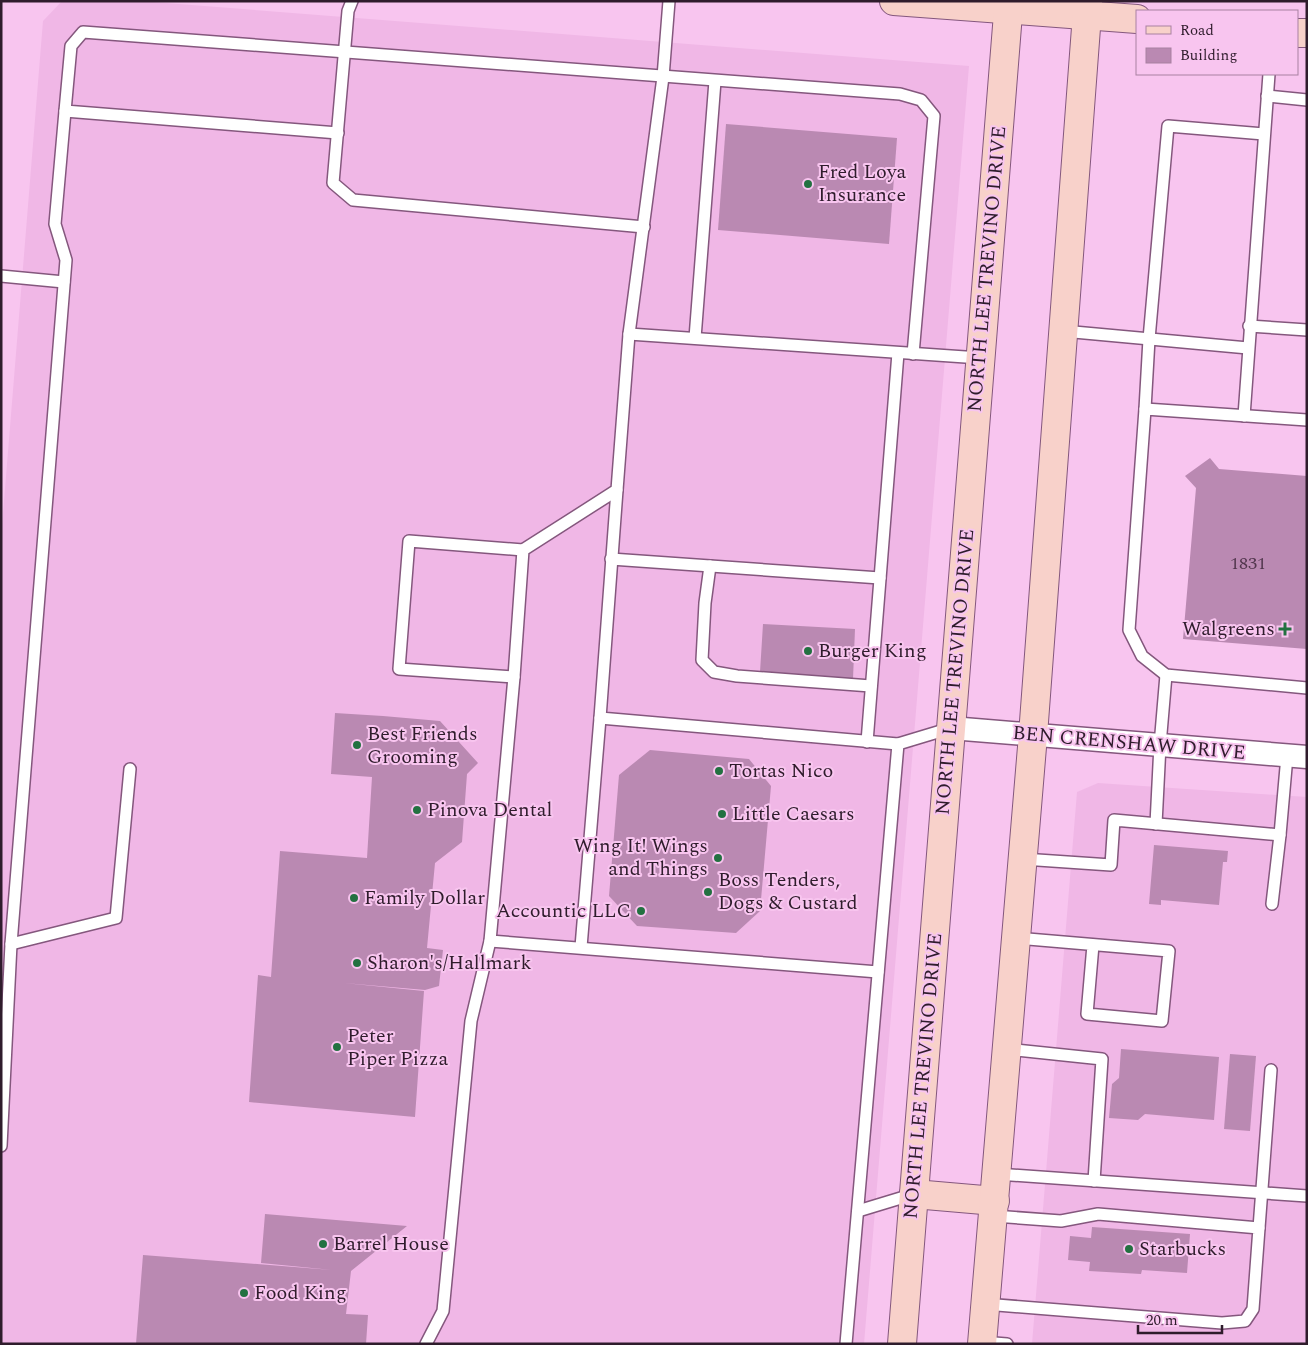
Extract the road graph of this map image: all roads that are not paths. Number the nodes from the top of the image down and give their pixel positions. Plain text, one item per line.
1 (352, 1) edge
2 (669, 1) edge
3 (894, 1) edge
4 (1008, 5) edge
5 (1088, 8) edge
6 (1136, 19) edge
7 (345, 52) junction
8 (1269, 75) edge
9 (664, 77) junction
10 (715, 81) junction
11 (1267, 96) junction
12 (1307, 100) edge
13 (65, 111) junction
14 (338, 133) junction
15 (1264, 134) junction
16 (644, 228) junction
17 (1, 276) edge
18 (64, 282) junction
19 (1250, 326) junction
20 (1307, 330) edge
21 (1063, 331) junction
22 (629, 334) junction
23 (695, 338) junction
24 (1149, 339) junction
25 (1248, 348) junction
26 (898, 352) junction
27 (913, 354) junction
28 (980, 358) junction
29 (1145, 409) junction
30 (1244, 416) junction
31 (1307, 420) edge
32 (617, 490) junction
33 (524, 550) junction
34 (611, 559) junction
35 (710, 566) junction
36 (880, 578) junction
37 (1166, 675) junction
38 (514, 677) junction
39 (871, 686) junction
40 (1307, 688) edge
41 (600, 718) junction
42 (951, 728) junction
43 (1033, 735) junction
44 (867, 742) junction
45 (898, 744) junction
46 (1160, 745) junction
47 (1297, 756) edge
48 (130, 769) dead end
49 (1156, 824) junction
50 (1280, 835) junction
51 (1023, 858) junction
52 (1272, 904) dead end
53 (1016, 938) junction
54 (490, 941) junction
55 (11, 944) junction
56 (1093, 945) junction
57 (580, 947) junction
58 (878, 972) junction
59 (1007, 1049) junction
60 (1271, 1070) dead end
61 (1, 1146) edge
62 (997, 1174) junction
63 (1094, 1181) junction
64 (1261, 1192) junction
65 (914, 1194) junction
66 (1307, 1196) edge
67 (994, 1208) junction
68 (858, 1211) junction
69 (1259, 1228) junction
70 (985, 1304) junction
71 (991, 1343) edge
72 (426, 1344) edge
73 (846, 1344) edge
74 (902, 1344) edge

1 - 7 lane
2 - 9 lane
3 - 4 main road
4 - 5 main road
4 - 28 main road, NORTH LEE TREVINO DRIVE
5 - 6 main road
5 - 21 main road
7 - 9 lane
7 - 13 lane
7 - 14 lane
8 - 11 lane
9 - 10 lane
9 - 16 lane
10 - 23 lane
10 - 27 lane
11 - 12 lane
11 - 15 lane
13 - 14 lane
13 - 18 lane
14 - 16 lane
15 - 19 lane
15 - 24 lane
16 - 22 lane
17 - 18 lane
18 - 55 lane
19 - 20 lane
19 - 25 lane
21 - 24 lane
21 - 43 main road
22 - 23 lane
22 - 32 lane
23 - 26 lane
24 - 25 lane
24 - 29 lane
25 - 30 lane
26 - 27 lane
26 - 36 lane
27 - 28 lane
28 - 42 main road, NORTH LEE TREVINO DRIVE
29 - 30 lane
29 - 37 lane
30 - 31 lane
32 - 33 lane
32 - 34 lane
33 - 38 lane
33 - 38 lane
34 - 35 lane
34 - 41 lane
35 - 36 lane
35 - 39 lane
36 - 39 lane
37 - 40 lane
37 - 46 lane
38 - 54 lane
39 - 44 lane
41 - 44 lane
41 - 57 lane
42 - 43 street, BEN CRENSHAW DRIVE
42 - 45 lane
42 - 65 main road, NORTH LEE TREVINO DRIVE
43 - 46 street, BEN CRENSHAW DRIVE
43 - 51 main road
44 - 45 lane
45 - 58 lane
46 - 47 street, BEN CRENSHAW DRIVE
46 - 49 lane
47 - 50 lane
48 - 55 lane
49 - 50 lane
49 - 51 lane
50 - 52 lane
51 - 53 main road
53 - 56 lane
53 - 59 main road
54 - 57 lane
54 - 72 lane
55 - 61 lane
56 - 56 lane
57 - 58 lane
58 - 68 lane
59 - 62 main road
59 - 63 lane
60 - 64 lane
62 - 63 lane
62 - 67 main road
63 - 64 lane
64 - 66 lane
64 - 69 lane
65 - 67 main road
65 - 68 lane
65 - 74 main road, NORTH LEE TREVINO DRIVE
67 - 69 lane
67 - 70 main road
68 - 73 lane
69 - 70 lane
70 - 71 main road

